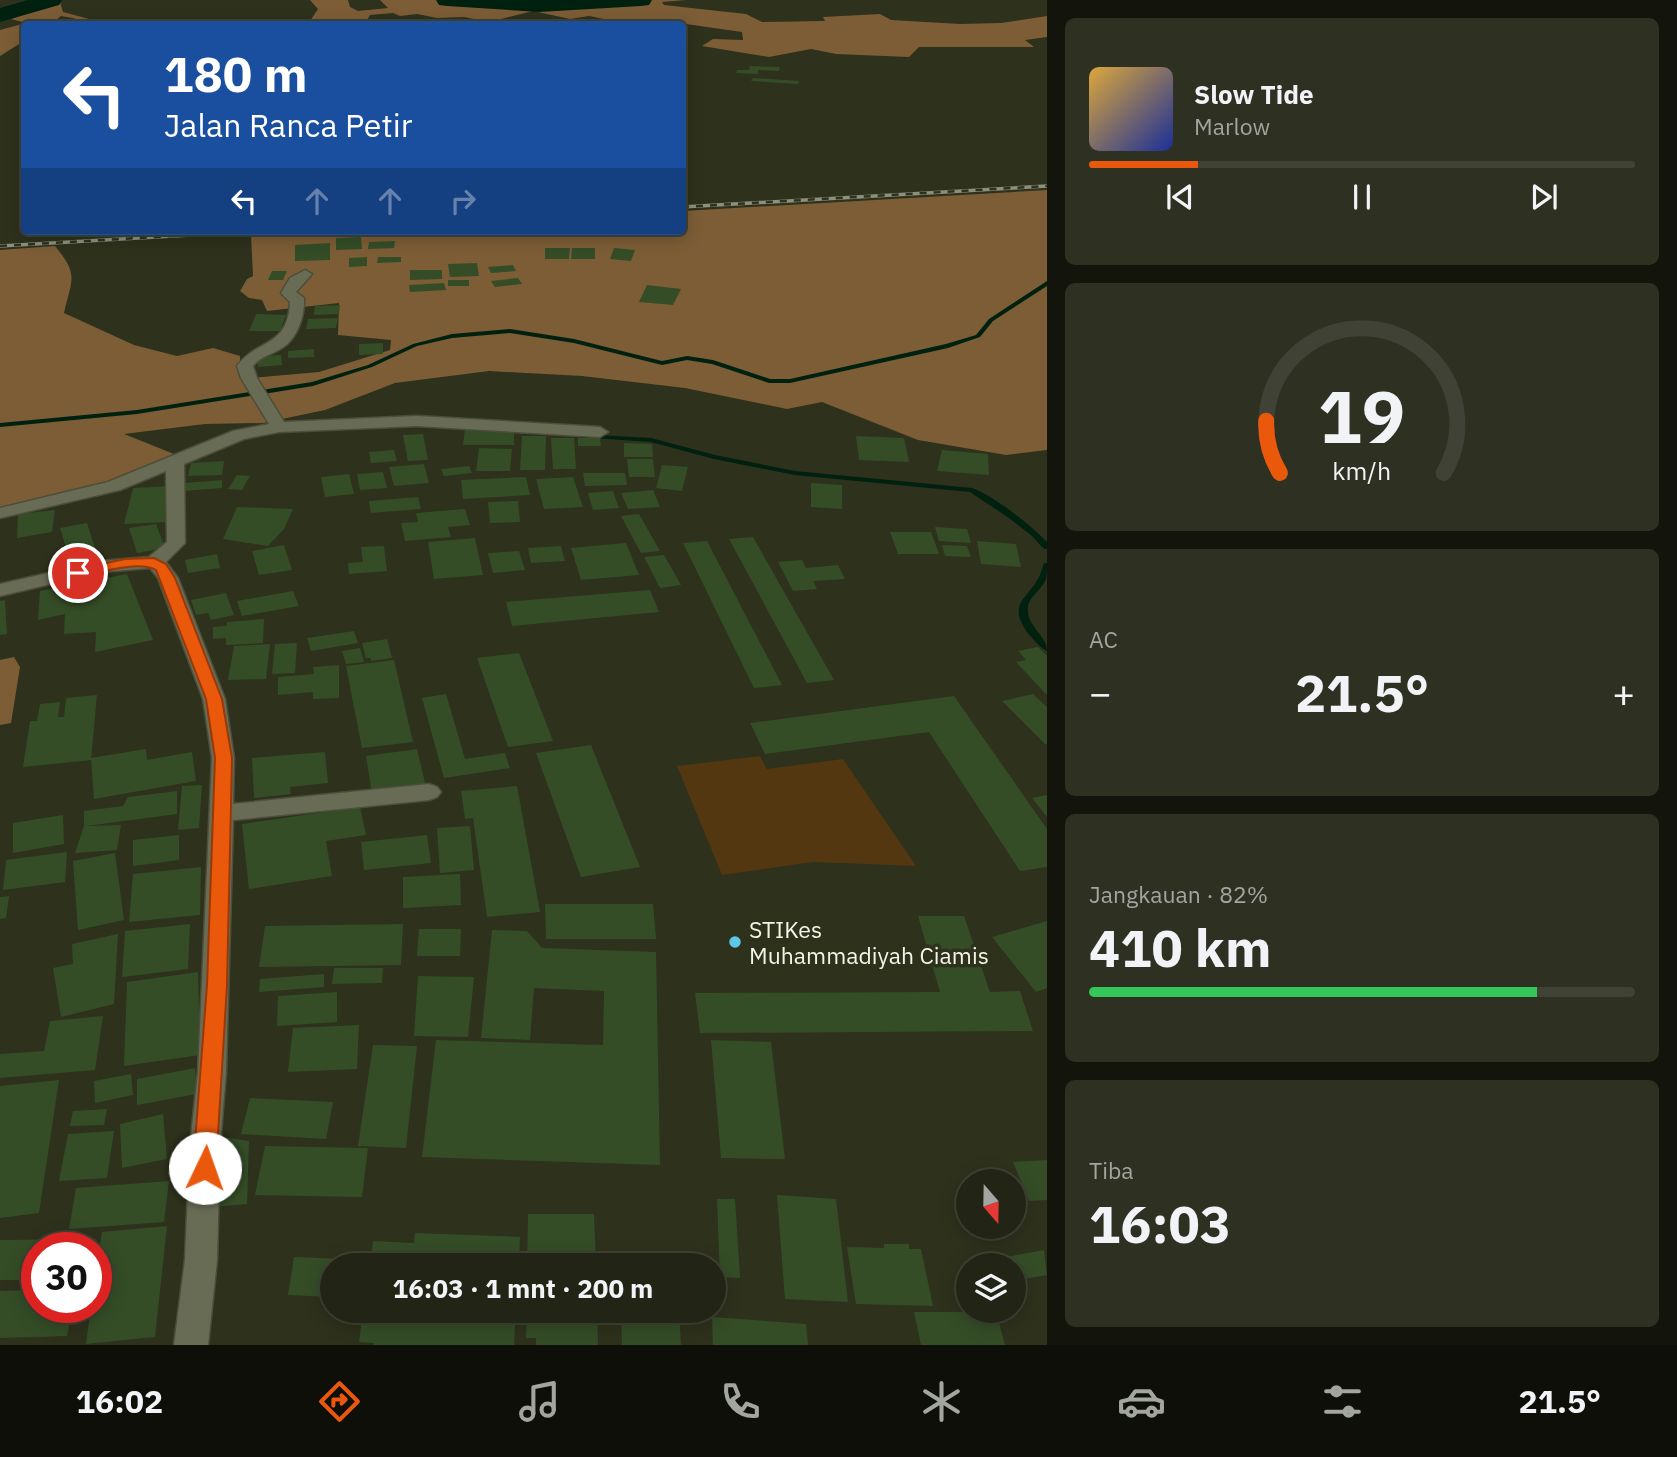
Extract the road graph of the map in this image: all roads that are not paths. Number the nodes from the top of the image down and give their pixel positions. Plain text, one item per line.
1 (305, 274) dead end
2 (279, 427) junction
3 (600, 432) dead end
4 (175, 463) junction
5 (0, 513) edge
6 (154, 563) junction
7 (0, 590) edge
8 (429, 793) dead end
9 (221, 813) junction
10 (191, 1345) edge

1 - 2 street
2 - 3 street
2 - 4 street
4 - 5 street
4 - 6 street
6 - 7 street
6 - 9 street
8 - 9 street
9 - 10 street

